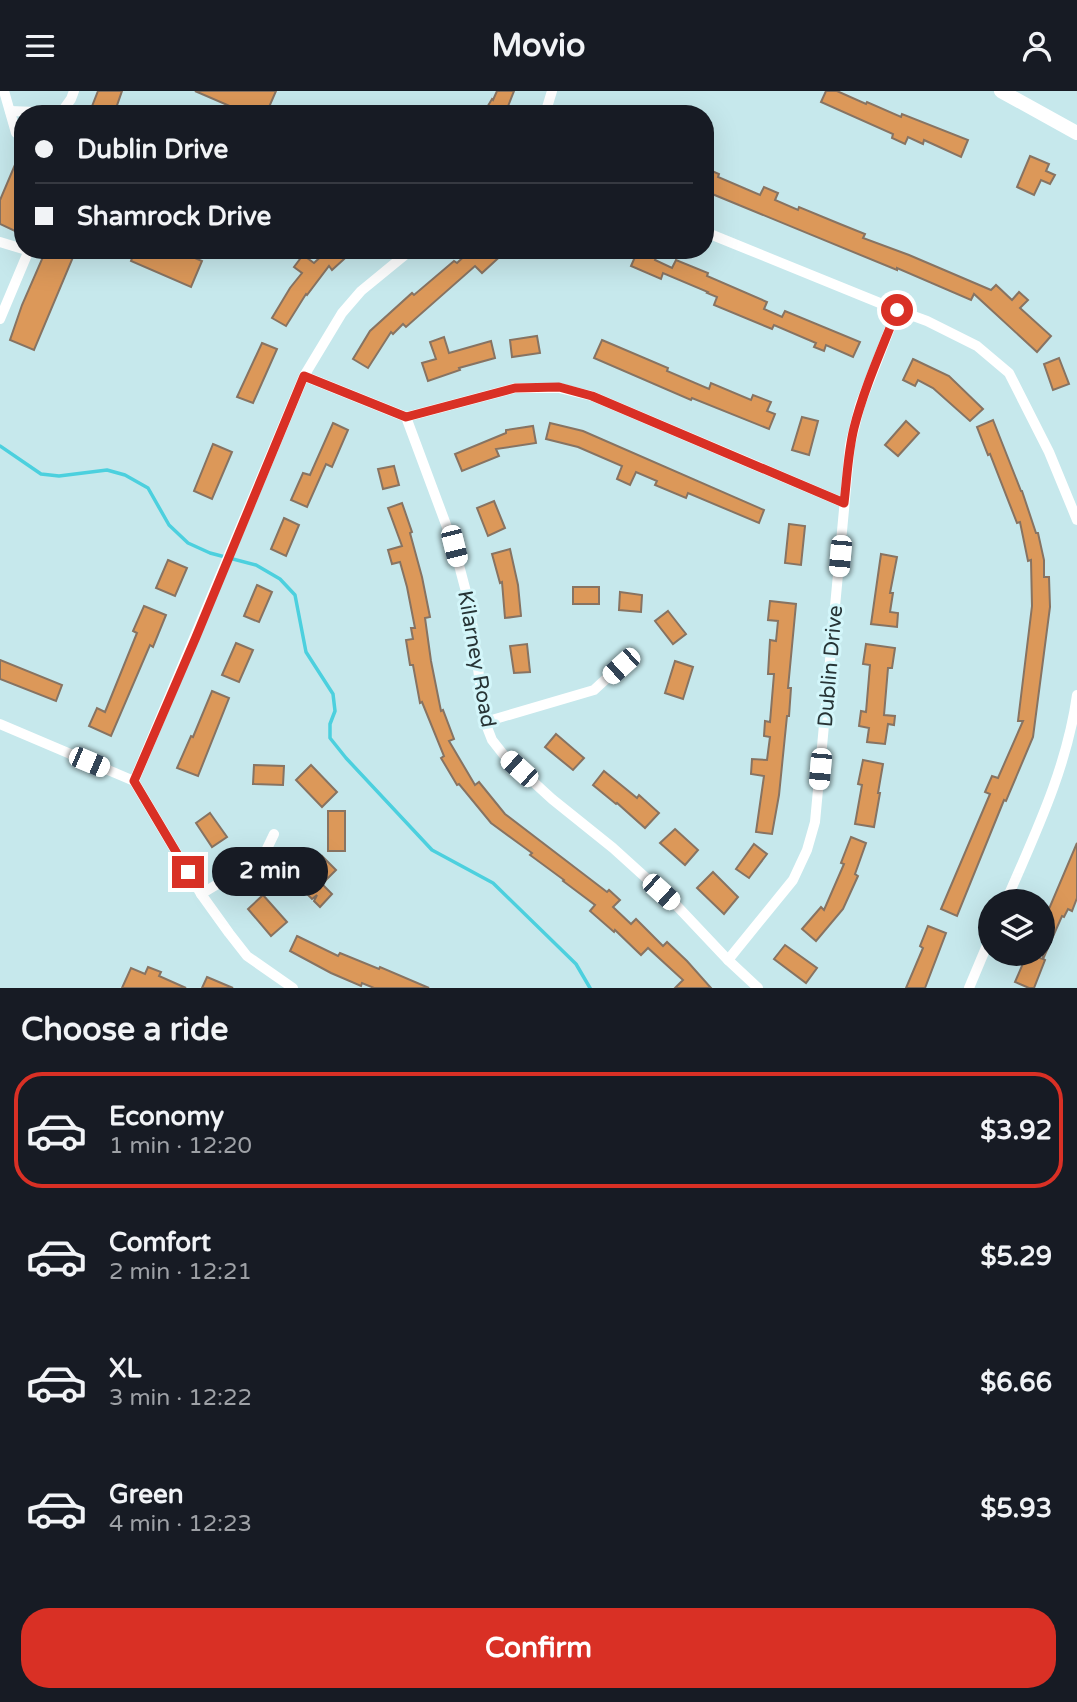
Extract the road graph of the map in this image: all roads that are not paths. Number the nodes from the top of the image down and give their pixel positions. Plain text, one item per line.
1 (4, 91) edge
2 (1001, 91) edge
3 (10, 111) junction
4 (14, 111) edge
5 (14, 126) edge
6 (1077, 133) edge
7 (714, 236) edge
8 (25, 259) edge
9 (400, 259) edge
10 (897, 310) junction
11 (0, 319) edge
12 (304, 376) junction
13 (406, 417) junction
14 (844, 503) junction
15 (1077, 520) edge
16 (621, 666) dead end
17 (1077, 695) edge
18 (485, 722) junction
19 (0, 723) edge
20 (134, 781) junction
21 (274, 834) dead end
22 (1011, 889) edge
23 (201, 894) junction
24 (728, 960) junction
25 (978, 966) edge
26 (293, 988) edge
27 (758, 988) edge
28 (969, 988) edge

1 - 3 street
2 - 6 main road
3 - 4 street
3 - 5 street
7 - 10 street
8 - 11 street
9 - 12 street
10 - 14 street, Dublin Drive
10 - 15 street
12 - 13 street
12 - 20 street
13 - 14 street
13 - 18 street, Kilarney Road
14 - 24 street, Dublin Drive
16 - 18 street
17 - 22 street
18 - 24 street, Kilarney Road
19 - 20 street
20 - 23 street
21 - 23 street
23 - 26 street
24 - 27 street, Kilarney Road
25 - 28 street

